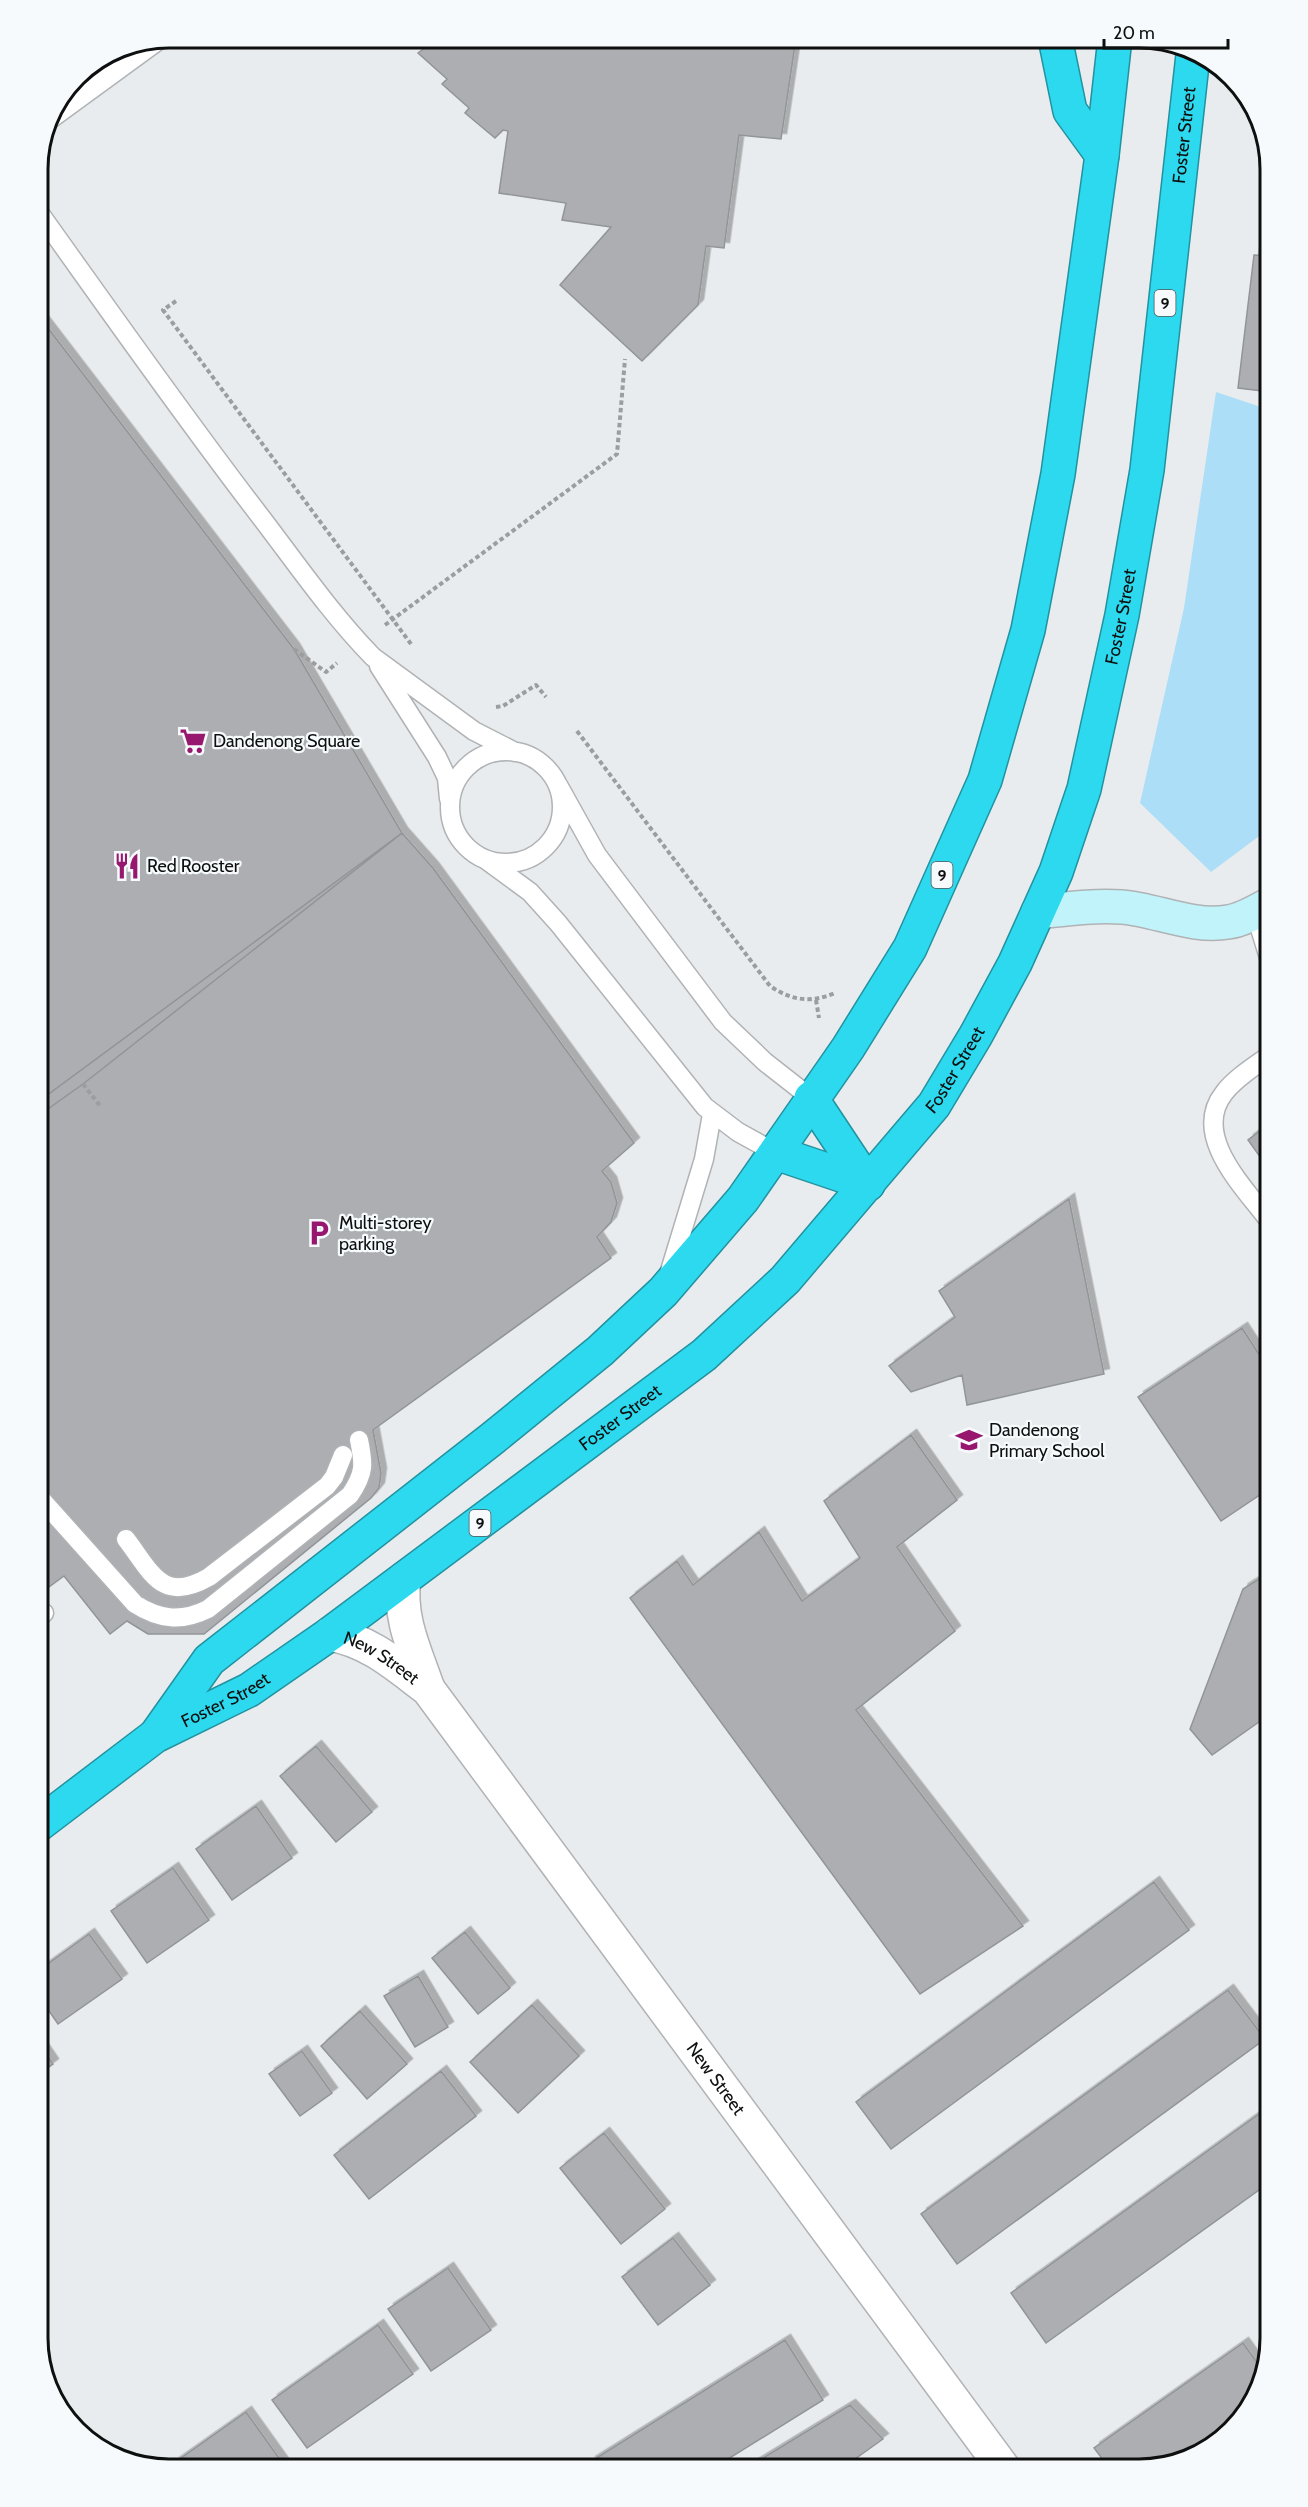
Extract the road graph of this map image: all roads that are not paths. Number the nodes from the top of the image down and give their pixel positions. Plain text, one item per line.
1 (1057, 48) edge
2 (1113, 48) edge
3 (145, 50) edge
4 (1192, 61) edge
5 (64, 110) edge
6 (1102, 155) junction
7 (48, 225) edge
8 (367, 651) junction
9 (515, 752) junction
10 (558, 785) junction
11 (450, 809) junction
12 (485, 859) junction
13 (1260, 909) edge
14 (1038, 912) junction
15 (1260, 1063) edge
16 (811, 1098) junction
17 (712, 1114) junction
18 (776, 1153) junction
19 (868, 1184) junction
20 (1260, 1208) edge
21 (663, 1293) junction
22 (359, 1440) dead end
23 (343, 1455) dead end
24 (48, 1507) edge
25 (126, 1539) dead end
26 (404, 1579) junction
27 (330, 1634) junction
28 (428, 1689) junction
29 (155, 1736) junction
30 (48, 1817) edge
31 (997, 2459) edge

1 - 6 highway
2 - 6 highway, Foster Street / 9
3 - 5 lane
4 - 14 highway, Foster Street / 9
6 - 16 highway, Foster Street / 9
7 - 8 lane
8 - 9 lane
8 - 11 lane
9 - 10 lane
9 - 11 lane
10 - 12 lane
10 - 16 lane
11 - 12 lane
12 - 17 lane
13 - 14 street
14 - 19 highway, Foster Street / 9
15 - 20 lane
16 - 18 highway, Foster Street / 9
16 - 19 highway
17 - 18 lane
17 - 21 lane
18 - 19 highway
18 - 21 highway, Foster Street / 9
19 - 26 highway, Foster Street / 9
21 - 29 highway, Foster Street / 9
22 - 24 lane
23 - 25 lane
26 - 27 highway, Foster Street / 9
26 - 28 street, New Street
27 - 28 street, New Street
27 - 29 highway, Foster Street / 9
28 - 31 street, New Street
29 - 30 highway, Foster Street / 9

